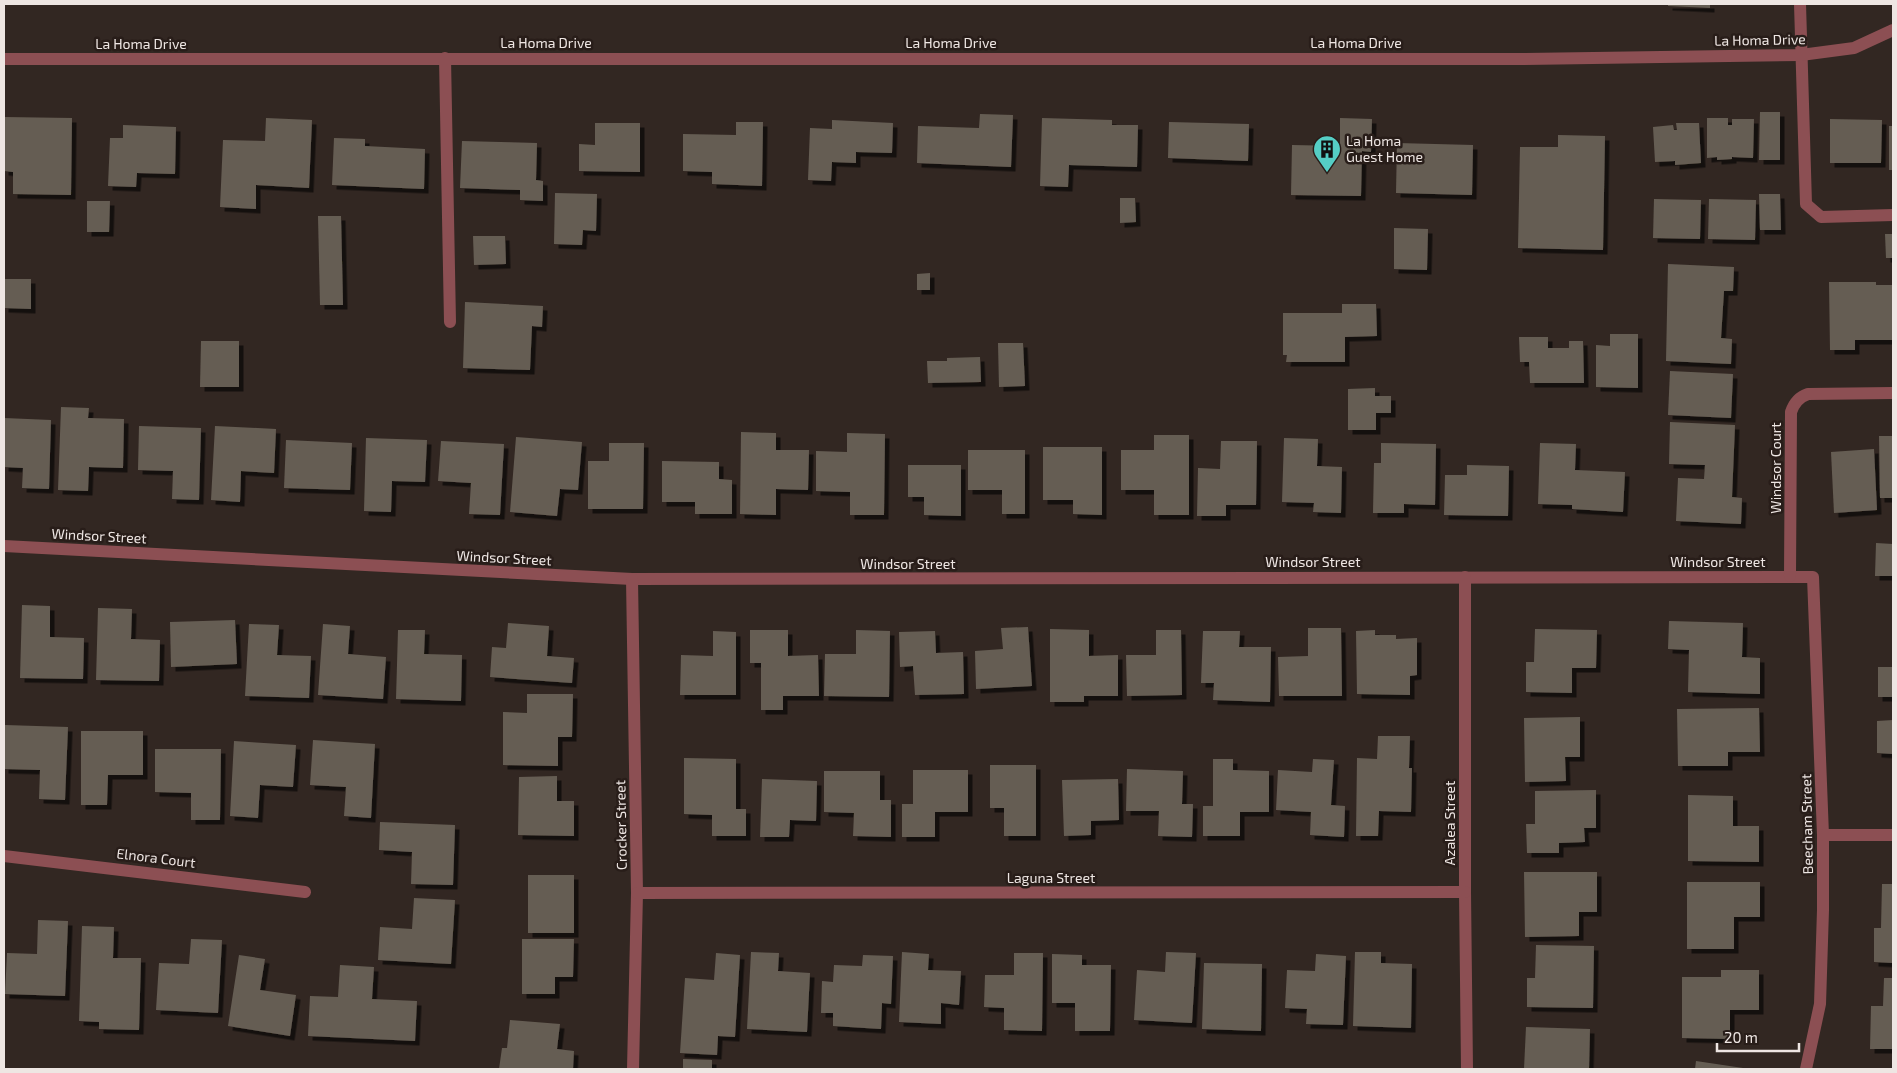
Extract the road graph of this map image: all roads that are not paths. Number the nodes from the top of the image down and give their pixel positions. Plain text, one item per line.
1 (1800, 4) edge
2 (1893, 30) edge
3 (1801, 55) junction
4 (445, 58) junction
5 (4, 59) edge
6 (1893, 215) edge
7 (450, 322) dead end
8 (1893, 393) edge
9 (4, 546) edge
10 (1790, 576) junction
11 (1466, 577) junction
12 (1813, 577) joint
13 (632, 579) junction
14 (1823, 835) junction
15 (1893, 835) edge
16 (4, 856) edge
17 (305, 892) dead end
18 (1465, 892) junction
19 (637, 893) junction
20 (633, 1069) edge
21 (1467, 1069) edge
22 (1806, 1069) edge

1 - 3 street
2 - 3 street, La Homa Drive
3 - 4 street, La Homa Drive
3 - 6 street
4 - 5 street, La Homa Drive
4 - 7 street
8 - 10 street, Windsor Court
9 - 13 street, Windsor Street
10 - 11 street, Windsor Street
10 - 12 street, Windsor Street
11 - 13 street, Windsor Street
11 - 18 street, Azalea Street
12 - 14 street, Beecham Street
13 - 19 street, Crocker Street
14 - 15 street
14 - 22 street, Beecham Street
16 - 17 street, Elnora Court
18 - 19 street, Laguna Street
18 - 21 street, Azalea Street
19 - 20 street, Crocker Street

